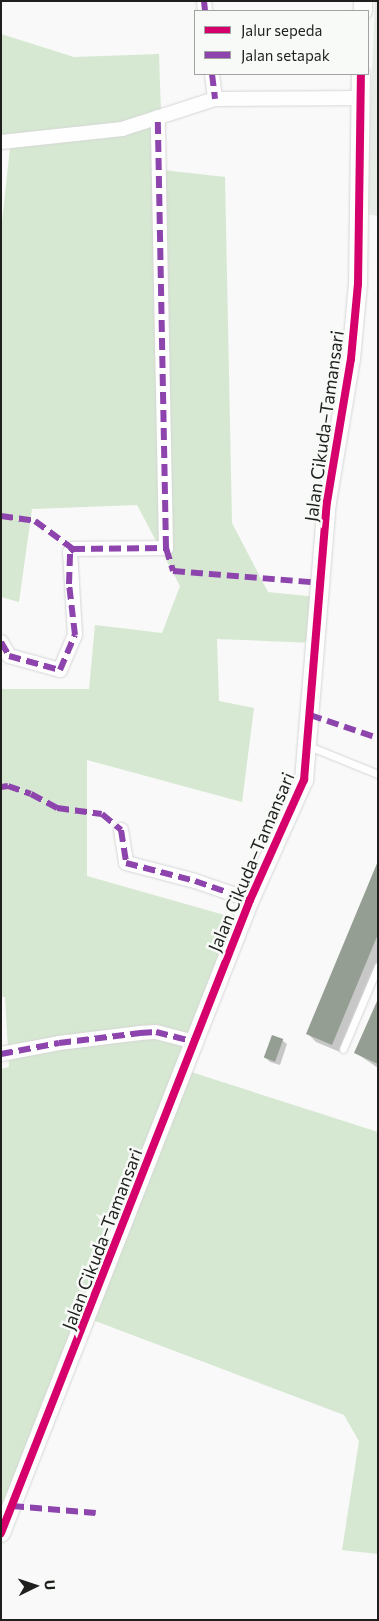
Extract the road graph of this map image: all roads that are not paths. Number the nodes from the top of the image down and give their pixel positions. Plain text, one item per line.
1 (212, 75) edge
2 (361, 75) edge
3 (361, 98) junction
4 (215, 99) junction
5 (158, 117) junction
6 (1, 142) edge
7 (1, 642) edge
8 (308, 746) junction
9 (378, 774) edge
10 (121, 830) dead end
11 (250, 900) junction
12 (378, 966) edge
13 (194, 1042) junction
14 (343, 1049) dead end
15 (1, 1054) edge
16 (1, 1533) edge

1 - 4 street
2 - 3 street, Jalan Cikuda–Tamansari
3 - 4 street
3 - 8 street, Jalan Cikuda–Tamansari
4 - 5 street
5 - 6 street
5 - 7 street
8 - 9 lane
8 - 11 street, Jalan Cikuda–Tamansari
10 - 11 street
11 - 13 street, Jalan Cikuda–Tamansari
12 - 14 lane
13 - 15 street
13 - 16 street, Jalan Cikuda–Tamansari

